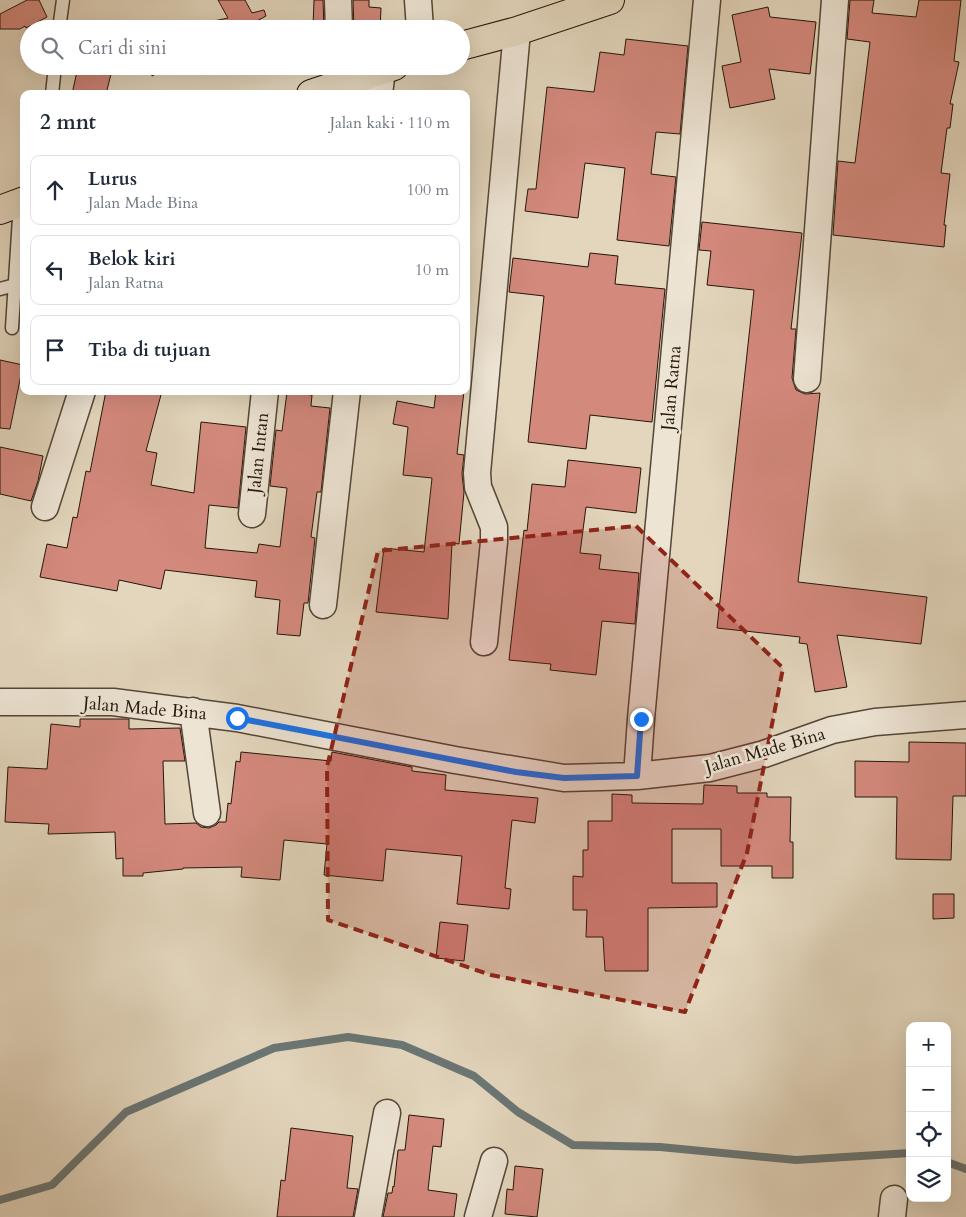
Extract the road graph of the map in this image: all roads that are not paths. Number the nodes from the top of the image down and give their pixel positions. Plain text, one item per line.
1 (63, 0) edge
2 (338, 0) edge
3 (418, 0) edge
4 (707, 0) edge
5 (835, 0) edge
6 (600, 1) edge
7 (60, 20) edge
8 (339, 20) edge
9 (419, 20) edge
10 (517, 31) junction
11 (470, 44) edge
12 (54, 75) edge
13 (340, 75) edge
14 (385, 77) edge
15 (52, 90) edge
16 (317, 90) edge
17 (15, 204) edge
18 (16, 285) junction
19 (0, 289) edge
20 (12, 328) dead end
21 (807, 380) dead end
22 (81, 395) edge
23 (265, 395) edge
24 (347, 395) edge
25 (45, 507) dead end
26 (252, 514) dead end
27 (324, 605) dead end
28 (484, 642) dead end
29 (0, 702) edge
30 (193, 711) junction
31 (966, 715) edge
32 (637, 776) junction
33 (207, 813) dead end
34 (387, 1113) dead end
35 (494, 1161) dead end
36 (368, 1217) edge
37 (478, 1217) edge

1 - 7 lane
2 - 8 street
3 - 9 street
4 - 32 street, Jalan Ratna
5 - 21 street
6 - 10 highway
10 - 11 highway
10 - 28 street
12 - 15 lane
13 - 14 highway
13 - 16 highway
17 - 18 lane
18 - 19 lane
18 - 20 lane
22 - 25 street
23 - 26 street, Jalan Intan
24 - 27 street
29 - 30 street, Jalan Made Bina
30 - 32 street, Jalan Made Bina
30 - 33 street
31 - 32 street, Jalan Made Bina
34 - 36 street
35 - 37 street

